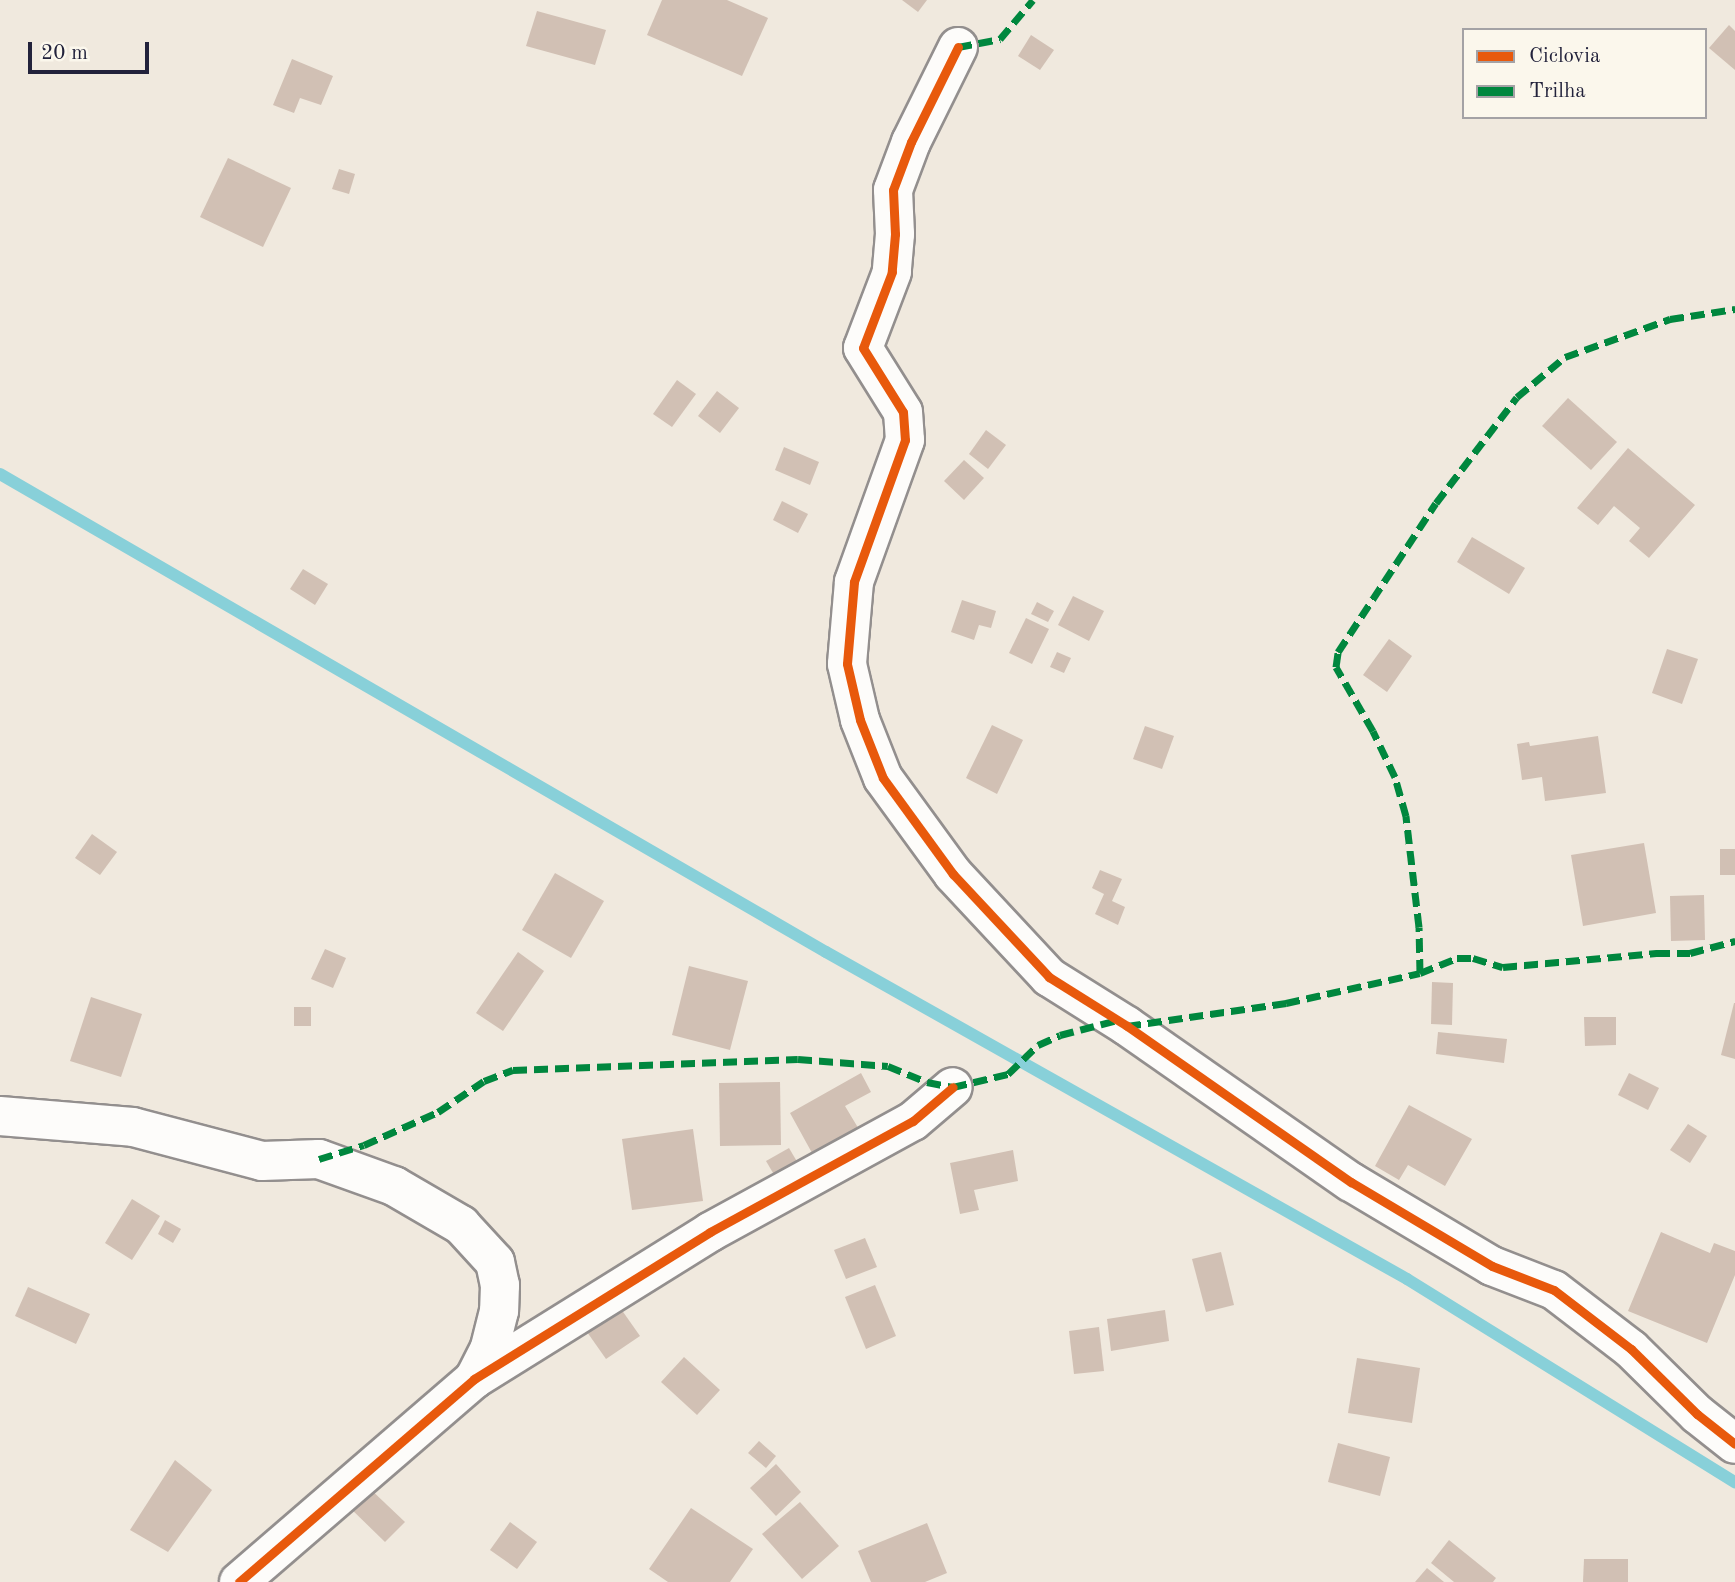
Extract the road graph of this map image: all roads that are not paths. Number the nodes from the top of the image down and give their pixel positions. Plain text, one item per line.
1 (958, 47) dead end
2 (953, 1087) dead end
3 (0, 1116) edge
4 (474, 1379) junction
5 (1735, 1444) edge
6 (239, 1582) edge

1 - 5 street
2 - 4 street
3 - 4 street
4 - 6 street

